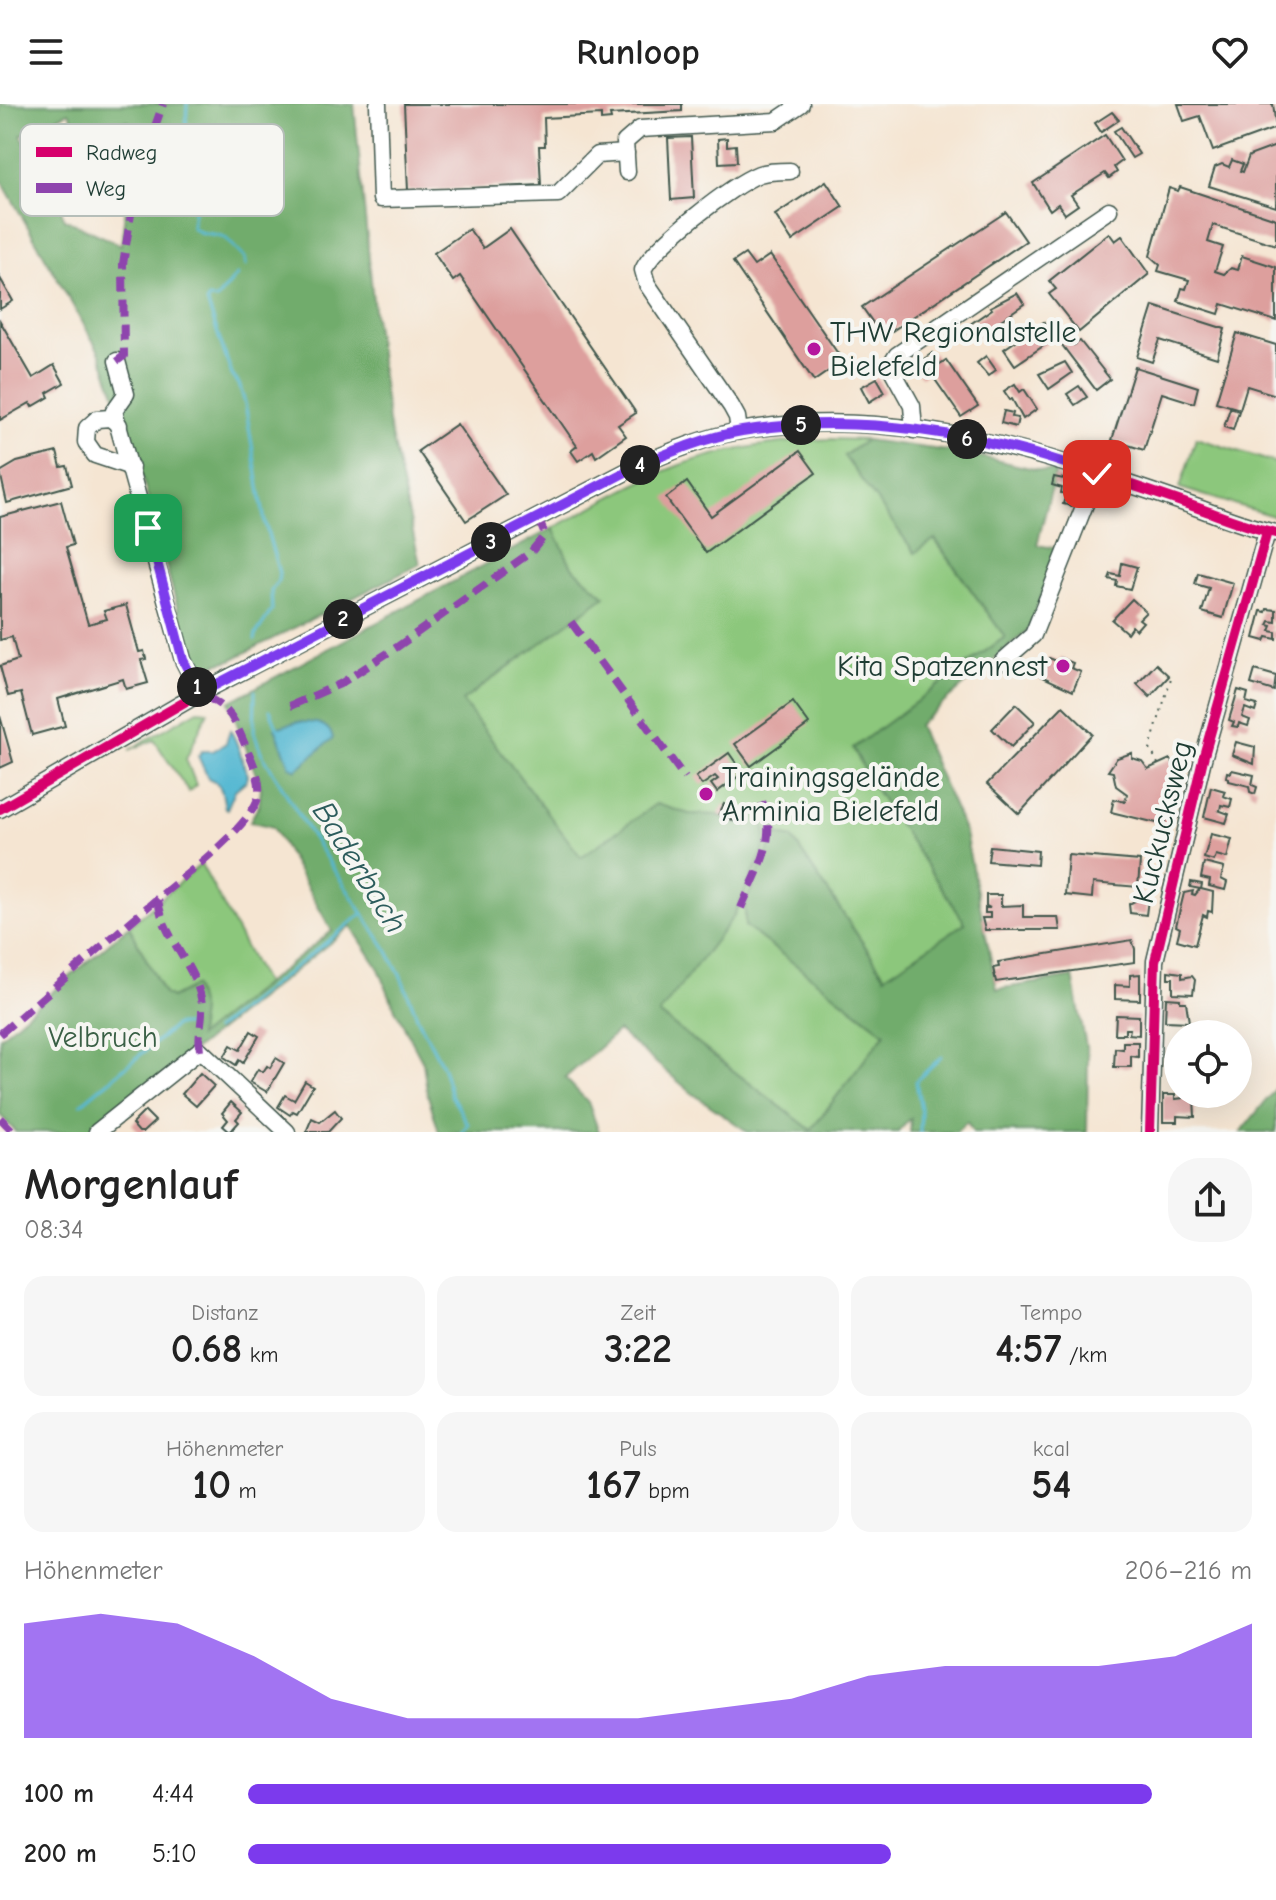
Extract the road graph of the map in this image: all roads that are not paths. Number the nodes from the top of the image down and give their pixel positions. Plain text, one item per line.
1 (378, 104) edge
2 (801, 104) edge
3 (626, 153) junction
4 (790, 171) dead end
5 (627, 172) dead end
6 (1109, 210) dead end
7 (117, 361) dead end
8 (119, 425) junction
9 (914, 430) junction
10 (739, 431) junction
11 (131, 467) junction
12 (1097, 474) junction
13 (1272, 532) edge
14 (1003, 661) dead end
15 (200, 693) junction
16 (0, 809) edge
17 (97, 1132) edge
18 (287, 1132) edge
19 (1150, 1132) edge

1 - 3 street
2 - 3 street
3 - 5 street
4 - 10 street
6 - 9 street
7 - 8 street
8 - 11 street
8 - 11 street
9 - 10 street
9 - 12 street
10 - 15 street
11 - 15 street
12 - 13 street
12 - 14 street
13 - 19 street, Kuckucksweg
15 - 16 street
17 - 18 street

